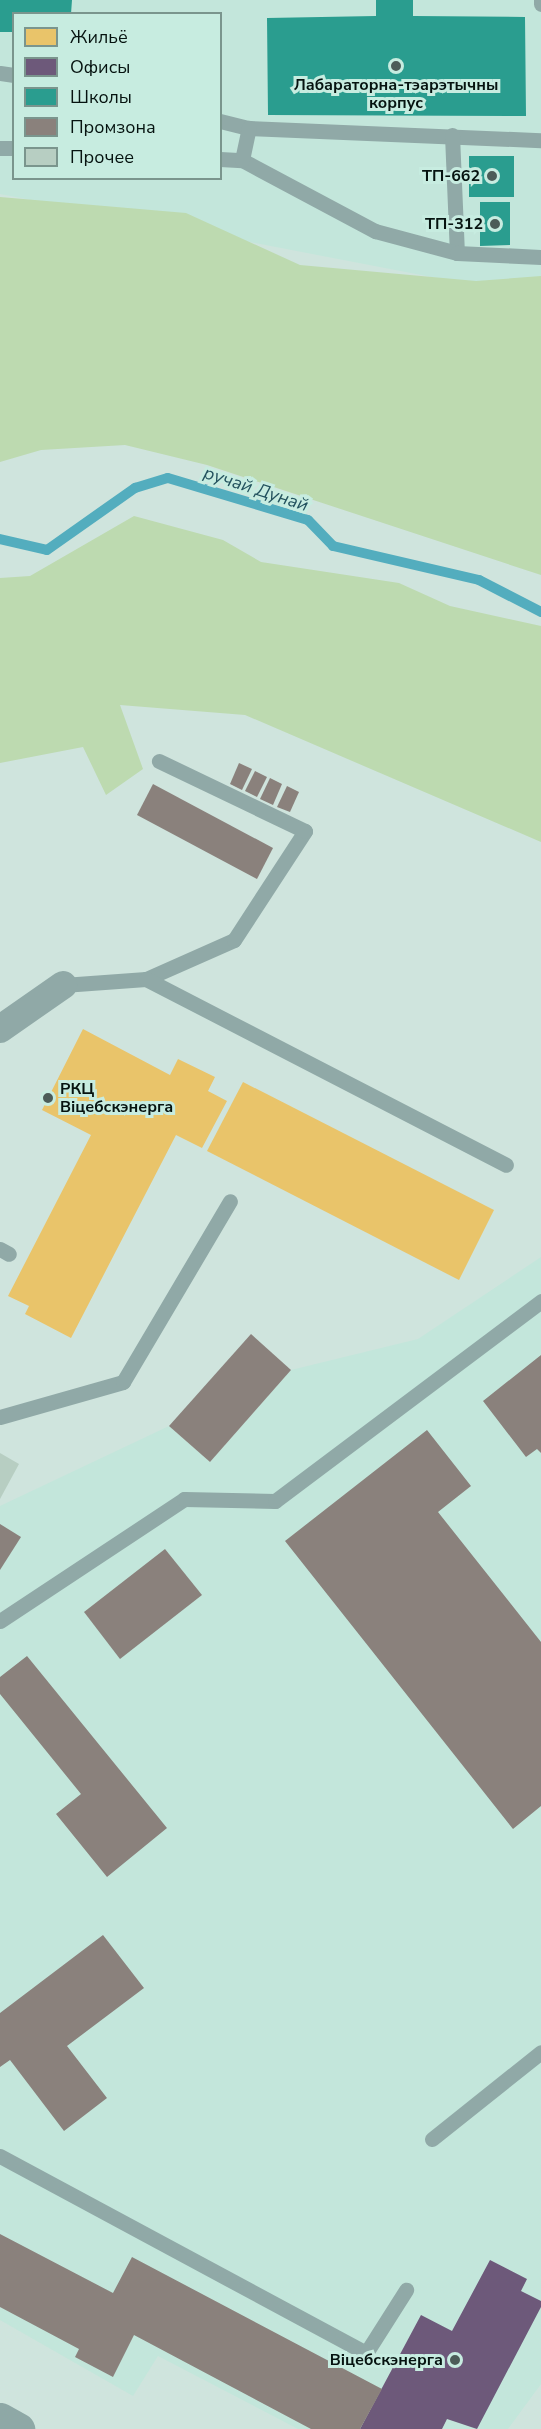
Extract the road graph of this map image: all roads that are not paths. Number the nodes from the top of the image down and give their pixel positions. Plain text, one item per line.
1 (222, 121) edge
2 (249, 128) junction
3 (452, 135) junction
4 (541, 141) edge
5 (222, 159) edge
6 (242, 160) junction
7 (457, 253) junction
8 (541, 257) edge
9 (159, 760) dead end
10 (146, 979) junction
11 (63, 985) joint
12 (0, 1029) edge
13 (506, 1165) dead end
14 (230, 1201) dead end
15 (541, 1301) edge
16 (0, 1417) edge
17 (0, 1621) edge
18 (541, 2052) edge
19 (432, 2139) dead end
20 (0, 2156) edge
21 (406, 2290) dead end
22 (0, 2419) edge
23 (18, 2429) edge

1 - 2 lane
2 - 3 lane
2 - 6 lane
3 - 4 lane
3 - 7 lane
5 - 6 lane
6 - 7 lane
7 - 8 lane
9 - 10 lane
10 - 11 lane
10 - 13 lane
11 - 12 street
14 - 16 lane
15 - 17 lane
18 - 19 lane
20 - 21 lane
22 - 23 main road

